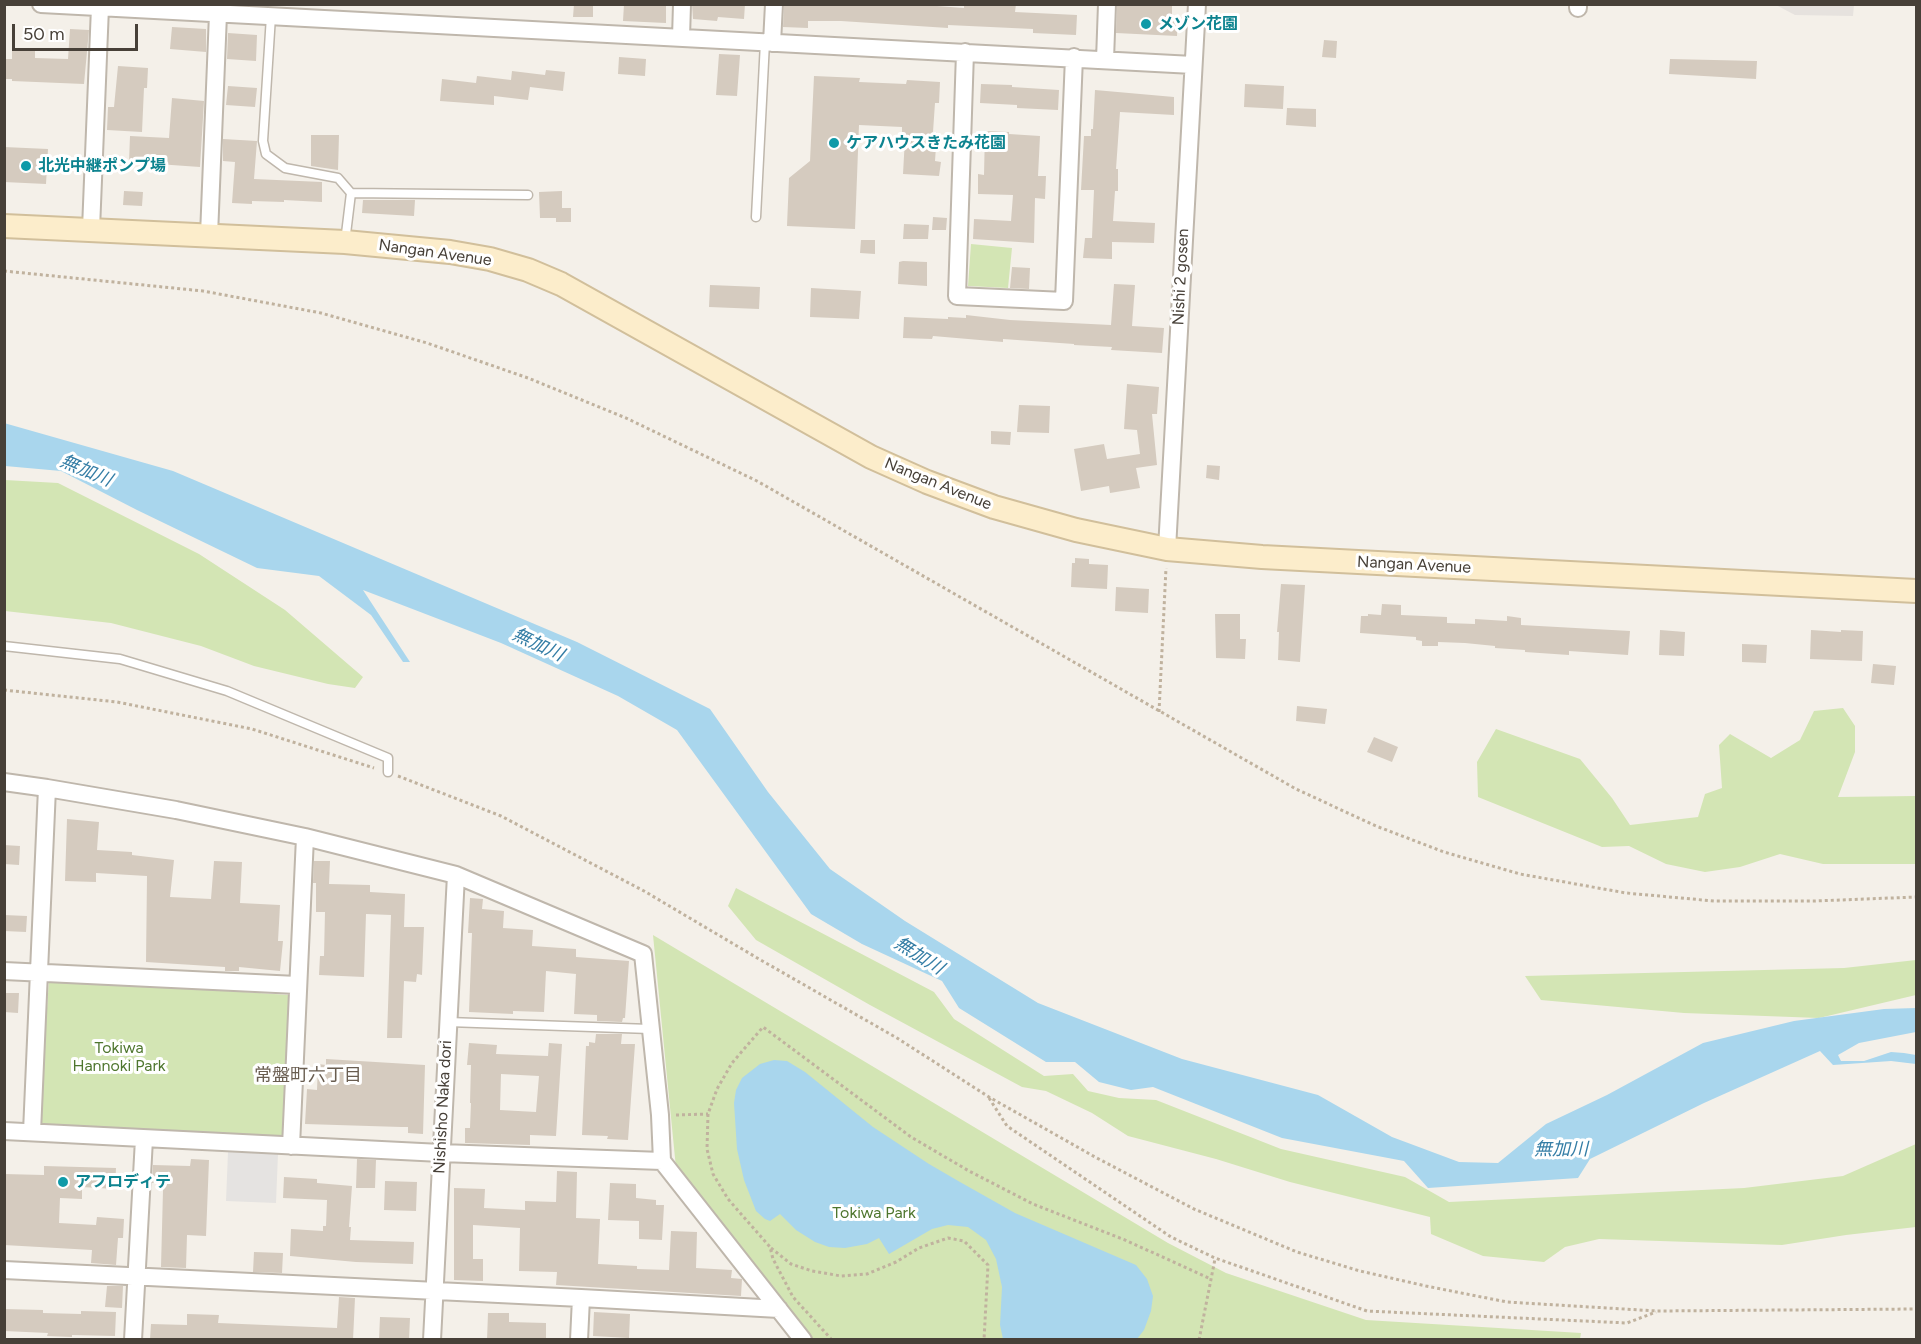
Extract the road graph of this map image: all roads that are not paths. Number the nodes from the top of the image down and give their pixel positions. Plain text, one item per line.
1 (41, 4) edge
2 (682, 4) edge
3 (774, 4) edge
4 (1107, 4) edge
5 (1197, 4) edge
6 (100, 7) junction
7 (271, 10) edge
8 (371, 13) edge
9 (218, 14) junction
10 (681, 38) junction
11 (769, 43) junction
12 (965, 52) junction
13 (1074, 57) junction
14 (1105, 60) junction
15 (1193, 65) junction
16 (351, 193) junction
17 (528, 195) dead end
18 (756, 216) dead end
19 (4, 226) edge
20 (91, 229) junction
21 (208, 235) junction
22 (345, 242) junction
23 (1167, 549) junction
24 (1917, 591) edge
25 (4, 646) edge
26 (388, 772) road end
27 (4, 782) edge
28 (47, 788) junction
29 (305, 837) junction
30 (456, 875) junction
31 (4, 971) edge
32 (39, 972) junction
33 (297, 984) junction
34 (448, 1022) junction
35 (651, 1029) junction
36 (4, 1131) edge
37 (32, 1132) junction
38 (144, 1139) junction
39 (291, 1146) junction
40 (441, 1153) junction
41 (662, 1161) junction
42 (4, 1270) edge
43 (136, 1277) junction
44 (435, 1291) junction
45 (581, 1298) junction
46 (779, 1309) junction
47 (133, 1340) edge
48 (432, 1340) edge
49 (579, 1340) edge
50 (803, 1340) edge

1 - 6 street
2 - 10 street
3 - 11 street
4 - 14 street
5 - 15 street, Nishi 2 gosen
6 - 9 street
6 - 20 street
7 - 8 street
7 - 9 street
7 - 16 lane
8 - 10 street
9 - 21 street
10 - 11 street
11 - 12 street
11 - 18 lane
12 - 13 street
12 - 13 street
13 - 14 street
14 - 15 street
15 - 23 street, Nishi 2 gosen
16 - 17 lane
16 - 22 lane
19 - 20 main road, Nangan Avenue
20 - 21 main road, Nangan Avenue
21 - 22 main road, Nangan Avenue
22 - 23 main road, Nangan Avenue
23 - 24 main road, Nangan Avenue
25 - 26 lane
27 - 28 street
28 - 29 street
28 - 32 street
29 - 30 street
29 - 33 street
30 - 34 street, Nishisho Naka dori
30 - 35 street
31 - 32 street
32 - 33 street
32 - 37 street
33 - 39 street
34 - 35 lane
34 - 40 street, Nishisho Naka dori
35 - 41 street
36 - 37 street
37 - 38 street
38 - 39 street
38 - 43 street
39 - 40 street
40 - 41 street
40 - 44 street, Nishisho Naka dori
41 - 46 street
42 - 43 street
43 - 44 street
43 - 47 street
44 - 45 street
44 - 48 street, Nishisho Naka dori
45 - 46 street
45 - 49 street
46 - 50 street

